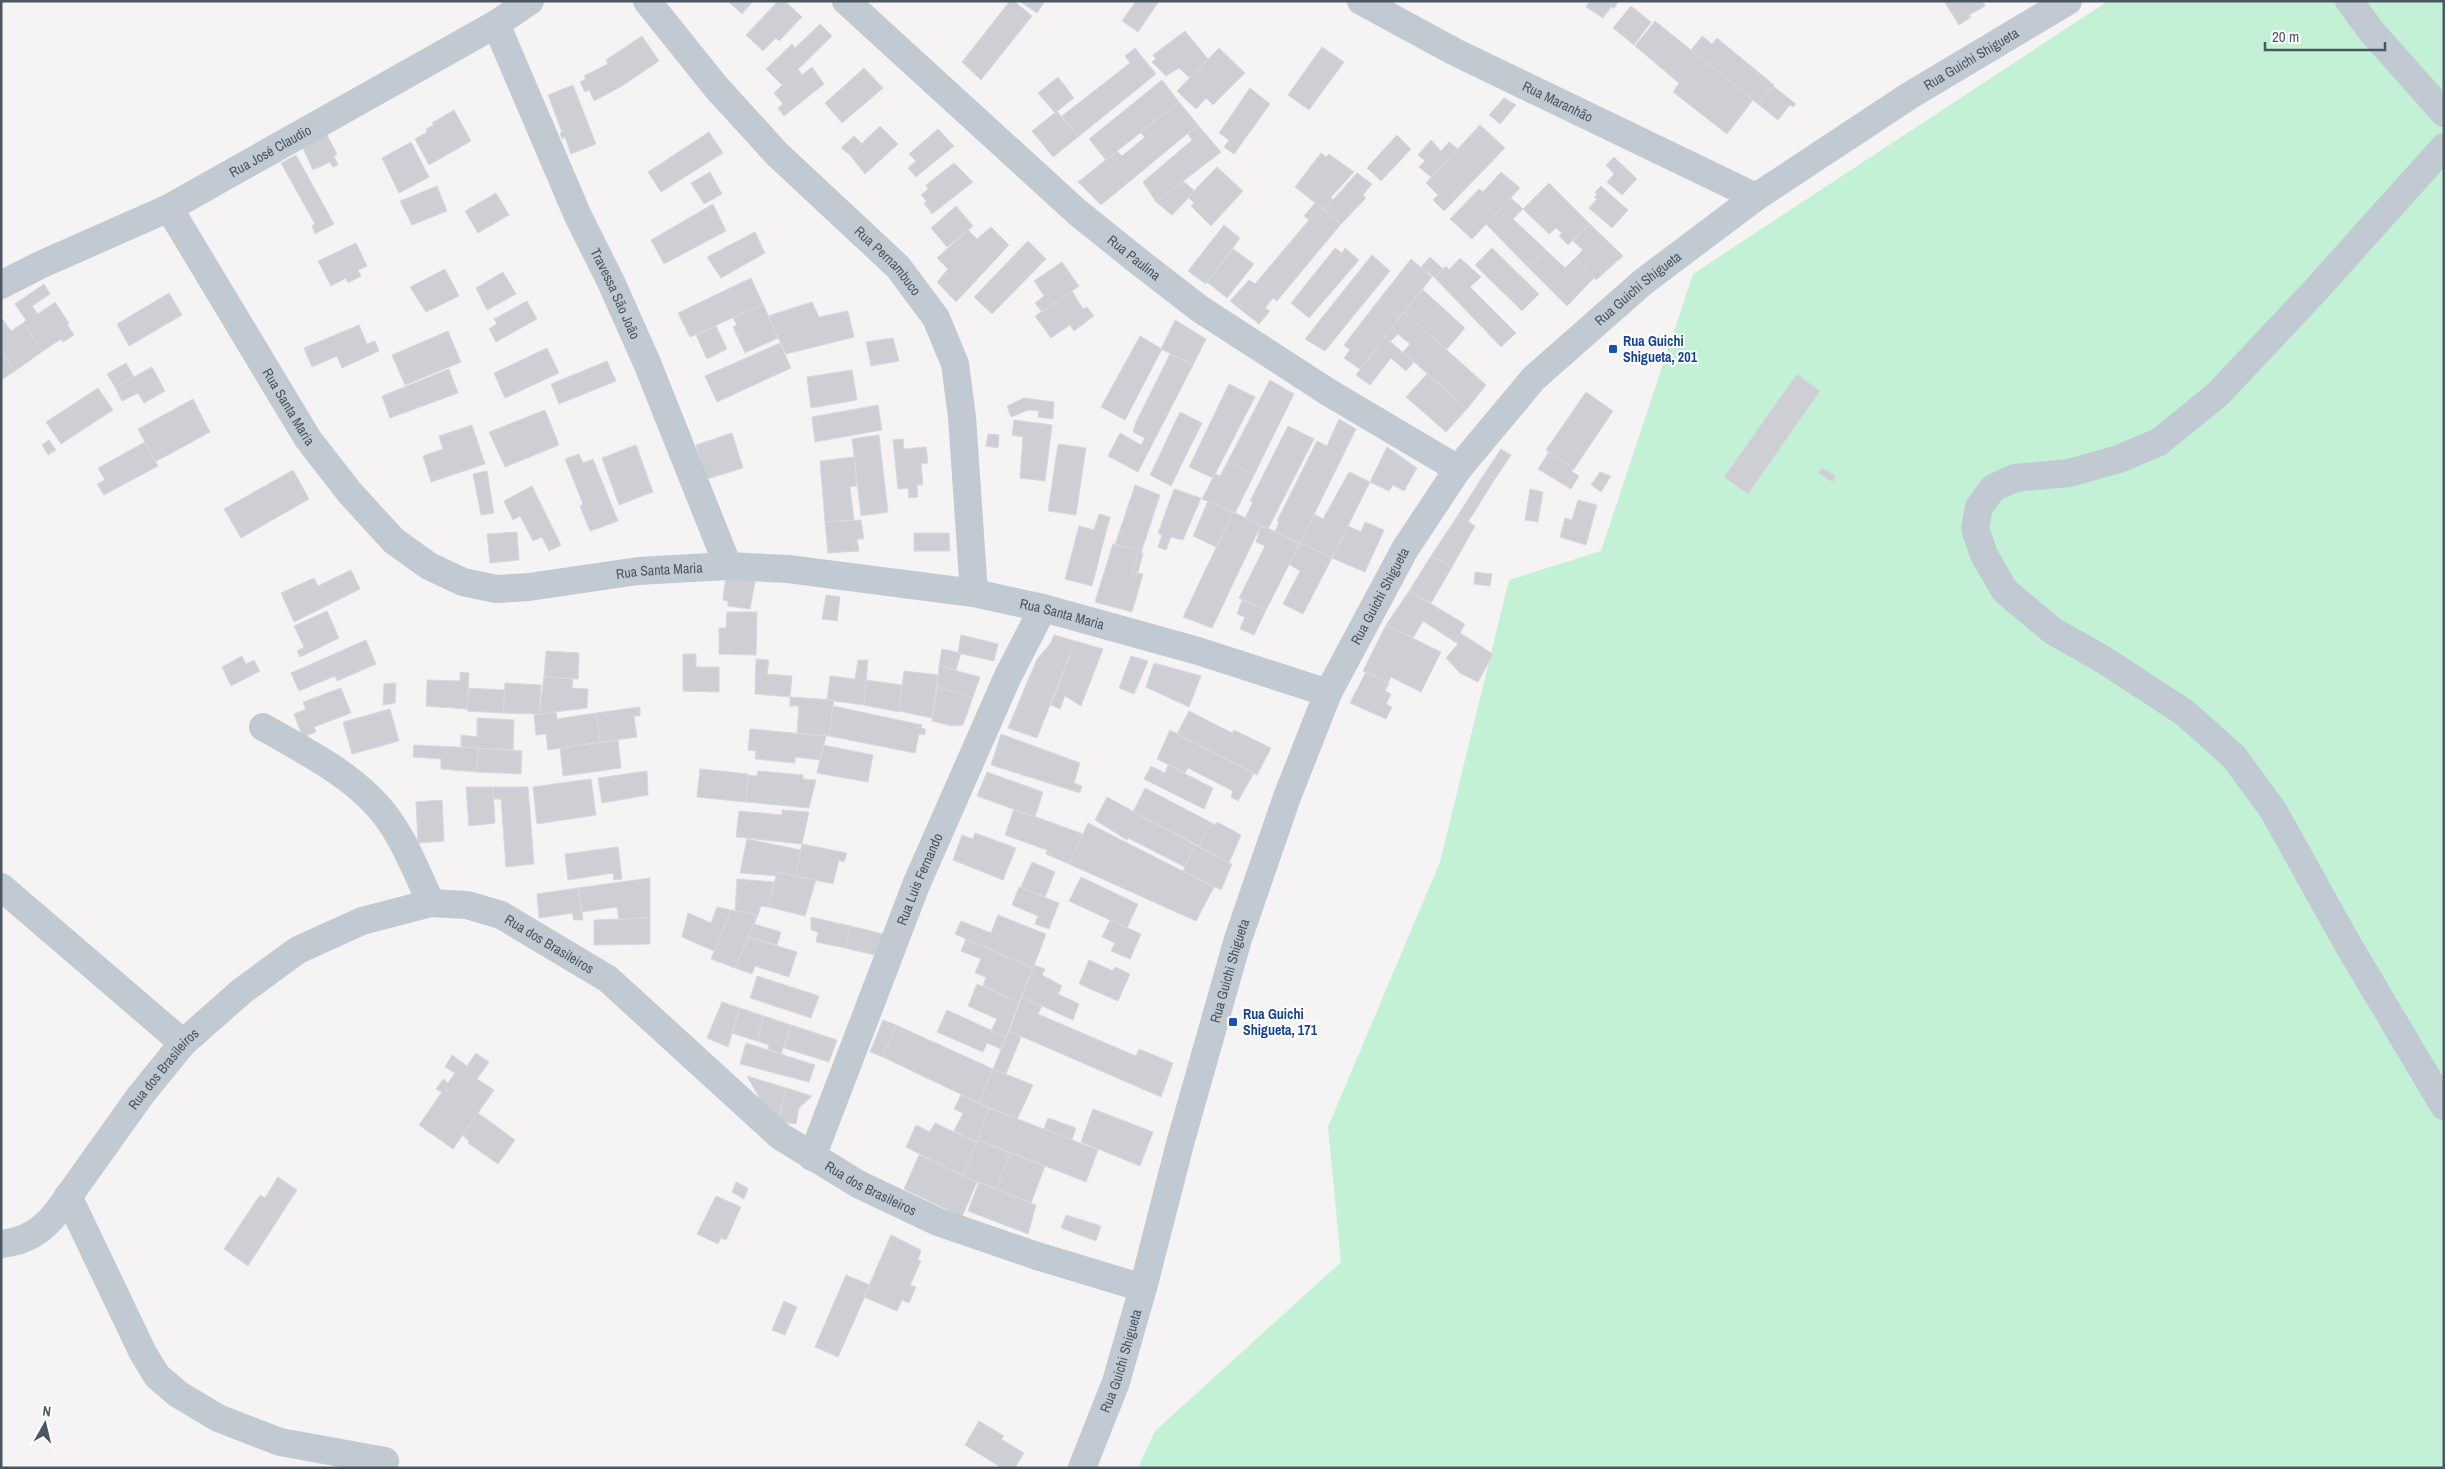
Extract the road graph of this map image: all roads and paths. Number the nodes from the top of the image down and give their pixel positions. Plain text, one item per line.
1 (530, 1) edge
2 (647, 1) edge
3 (846, 1) edge
4 (1361, 1) edge
5 (2068, 1) edge
6 (2349, 1) edge
7 (496, 24) junction
8 (2444, 113) edge
9 (2444, 148) edge
10 (1756, 197) junction
11 (170, 208) junction
12 (1, 285) edge
13 (1458, 469) junction
14 (728, 566) junction
15 (974, 593) junction
16 (1042, 608) junction
17 (1328, 693) junction
18 (264, 727) dead end
19 (1, 887) edge
20 (431, 903) junction
21 (183, 1043) junction
22 (2444, 1106) edge
23 (812, 1157) junction
24 (68, 1196) junction
25 (1, 1244) edge
26 (1143, 1288) junction
27 (385, 1461) dead end
28 (1082, 1468) edge

1 - 7 street, Rua José Claudio
2 - 15 street, Rua Pernambuco
3 - 13 street, Rua Paulina
4 - 10 street, Rua Maranhão
5 - 10 street, Rua Guichi Shigueta
6 - 8 street
7 - 11 street, Rua José Claudio
7 - 14 street, Travessa São João
9 - 22 street
10 - 13 street, Rua Guichi Shigueta
11 - 12 street, Rua José Claudio
11 - 14 street, Rua Santa Maria
13 - 17 street, Rua Guichi Shigueta
14 - 15 street, Rua Santa Maria
15 - 16 street, Rua Santa Maria
16 - 17 street, Rua Santa Maria
16 - 23 street, Rua Luis Fernando
17 - 26 street, Rua Guichi Shigueta
18 - 20 street
19 - 21 street
20 - 21 street, Rua dos Brasileiros
20 - 23 street, Rua dos Brasileiros
21 - 24 street, Rua dos Brasileiros
23 - 26 street, Rua dos Brasileiros
24 - 25 street, Rua dos Brasileiros
24 - 27 street
26 - 28 street, Rua Guichi Shigueta

